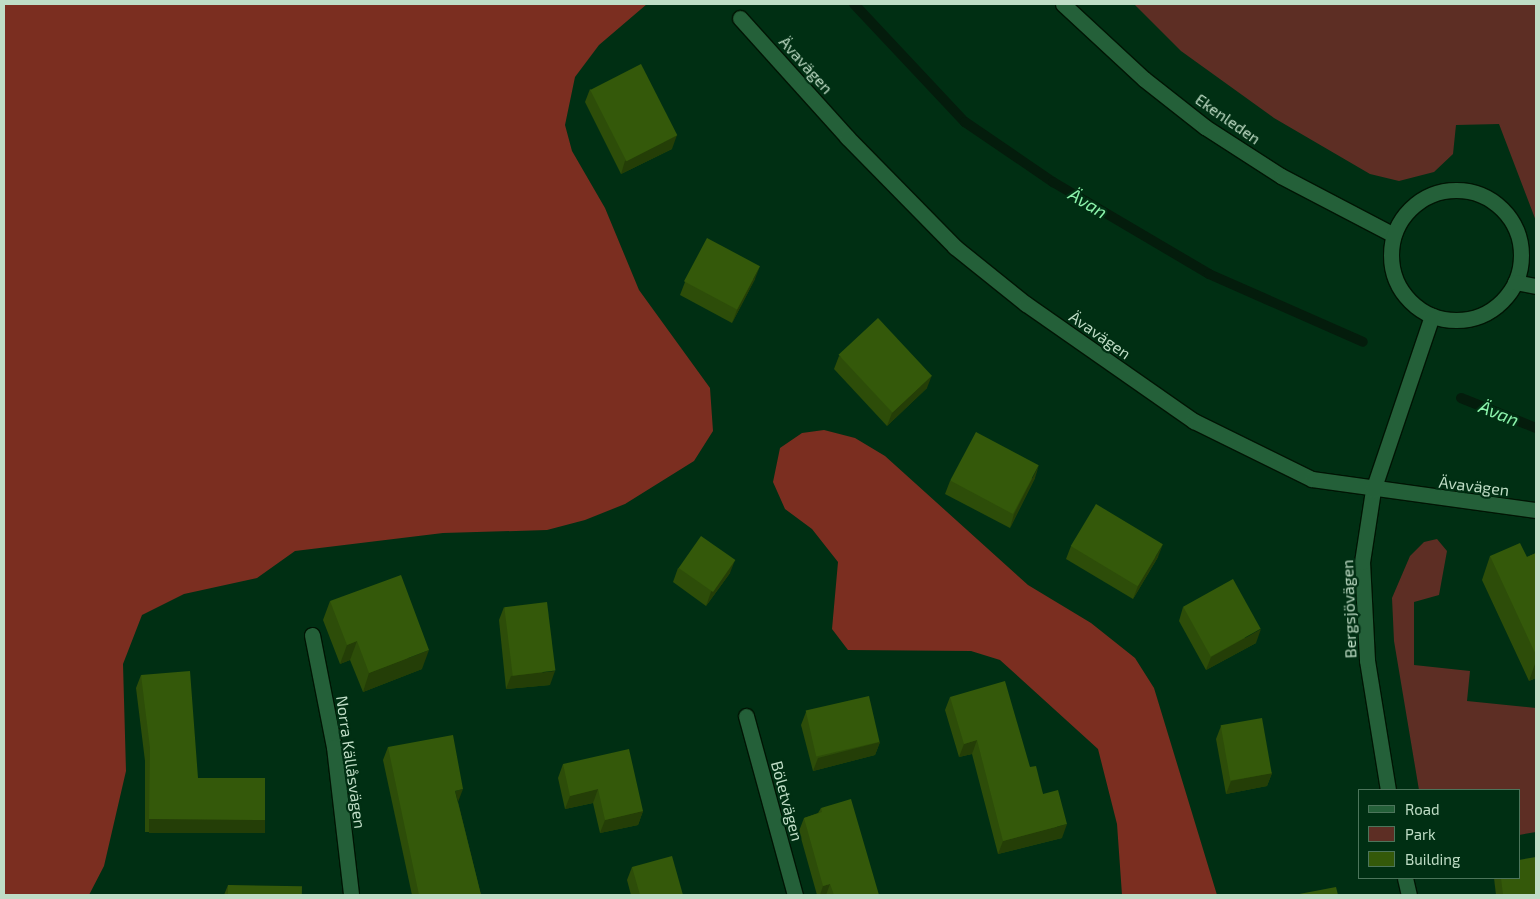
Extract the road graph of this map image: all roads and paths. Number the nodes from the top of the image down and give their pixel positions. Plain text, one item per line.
1 (1063, 4) edge
2 (740, 18) dead end
3 (1394, 235) junction
4 (1515, 282) junction
5 (1536, 286) edge
6 (1432, 316) junction
7 (1374, 490) junction
8 (1536, 510) edge
9 (312, 635) dead end
10 (746, 716) dead end
11 (1388, 789) edge
12 (1405, 879) edge
13 (351, 895) edge
14 (795, 895) edge
15 (1409, 895) edge

1 - 3 street, Ekenleden
2 - 7 street, Ävavägen
3 - 4 street
3 - 6 street
4 - 5 street
4 - 6 street
6 - 7 street, Bergsjövägen
7 - 8 street, Ävavägen
7 - 11 street, Bergsjövägen
9 - 13 street, Norra Källåsvägen
10 - 14 street, Böletvägen
12 - 15 street

